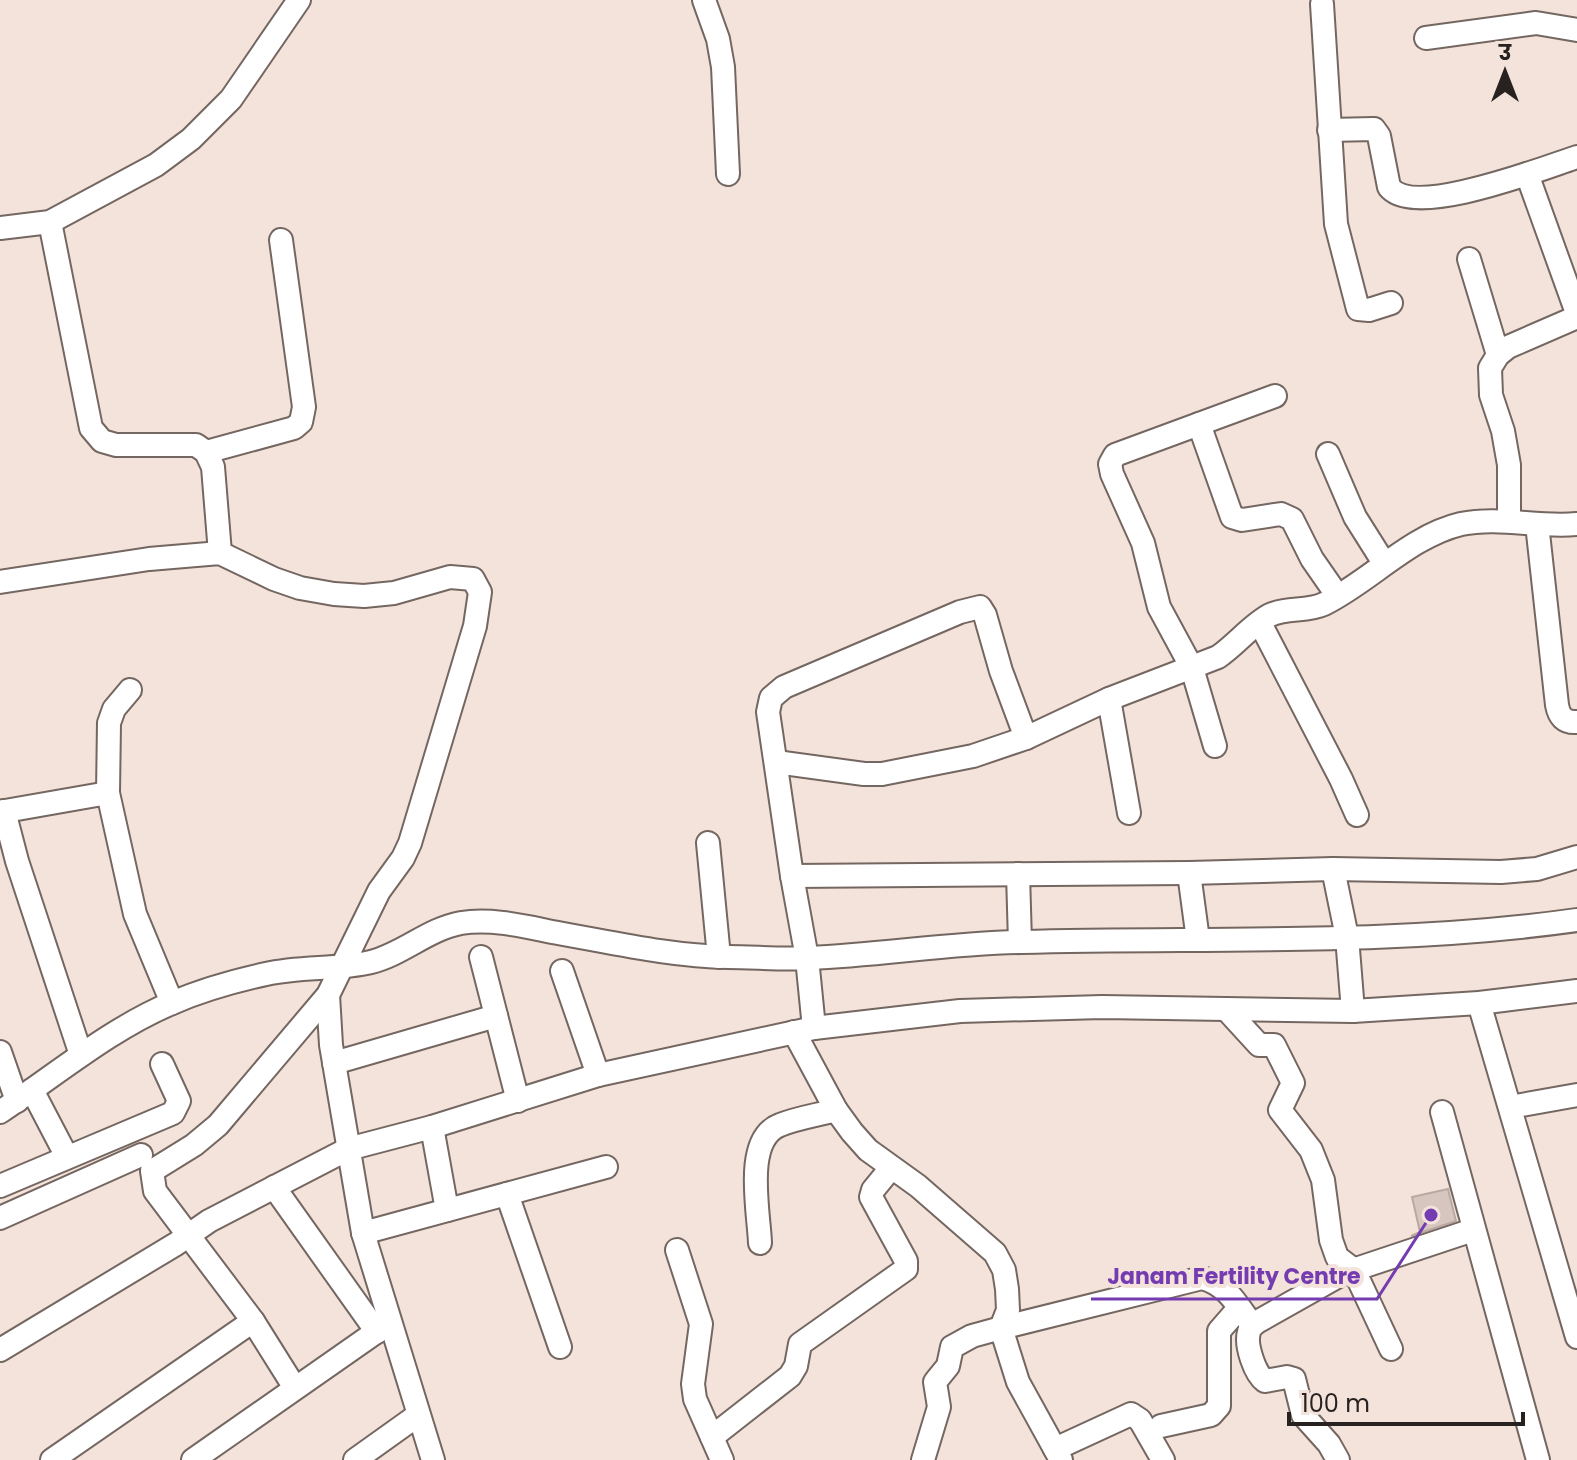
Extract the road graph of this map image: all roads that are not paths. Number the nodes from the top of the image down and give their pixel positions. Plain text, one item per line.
1 (299, 0) edge
2 (704, 0) edge
3 (1322, 4) dead end
4 (1577, 30) edge
5 (1426, 38) dead end
6 (1329, 130) junction
7 (1577, 157) edge
8 (728, 174) dead end
9 (1527, 174) junction
10 (50, 222) junction
11 (0, 228) edge
12 (281, 240) dead end
13 (1469, 259) dead end
14 (1391, 303) dead end
15 (1577, 315) edge
16 (1498, 355) junction
17 (1275, 396) dead end
18 (1199, 424) junction
19 (206, 452) junction
20 (1328, 454) dead end
21 (1509, 521) junction
22 (1537, 524) junction
23 (1577, 524) edge
24 (220, 553) junction
25 (1384, 563) junction
26 (0, 582) edge
27 (1337, 595) junction
28 (1260, 623) junction
29 (1192, 668) junction
30 (130, 690) dead end
31 (1109, 699) junction
32 (1577, 722) edge
33 (1026, 738) junction
34 (1215, 746) dead end
35 (776, 762) junction
36 (108, 793) junction
37 (2, 811) edge
38 (1129, 813) dead end
39 (1357, 815) dead end
40 (708, 843) dead end
41 (1577, 857) edge
42 (8, 864) edge
43 (1333, 869) junction
44 (1189, 873) junction
45 (1018, 874) junction
46 (792, 876) junction
47 (1577, 920) edge
48 (1198, 940) junction
49 (1020, 942) junction
50 (481, 957) dead end
51 (719, 957) junction
52 (1349, 957) junction
53 (807, 958) junction
54 (343, 965) junction
55 (562, 971) dead end
56 (1577, 991) edge
57 (172, 1003) junction
58 (1479, 1003) junction
59 (328, 1004) junction
60 (1226, 1009) junction
61 (1353, 1011) junction
62 (496, 1016) junction
63 (804, 1030) junction
64 (0, 1052) edge
65 (332, 1054) junction
66 (81, 1055) junction
67 (162, 1064) dead end
68 (598, 1075) junction
69 (1577, 1095) edge
70 (16, 1101) edge
71 (518, 1101) junction
72 (1510, 1107) junction
73 (836, 1110) junction
74 (1442, 1112) dead end
75 (432, 1127) junction
76 (130, 1131) junction
77 (348, 1149) junction
78 (67, 1157) junction
79 (606, 1167) dead end
80 (891, 1168) junction
81 (149, 1172) junction
82 (0, 1186) edge
83 (274, 1187) junction
84 (507, 1194) junction
85 (447, 1210) junction
86 (0, 1218) edge
87 (182, 1225) junction
88 (1473, 1230) junction
89 (363, 1233) junction
90 (760, 1243) dead end
91 (677, 1250) dead end
92 (1354, 1270) junction
93 (1246, 1316) junction
94 (253, 1321) junction
95 (383, 1327) junction
96 (1001, 1328) junction
97 (1577, 1335) edge
98 (560, 1347) dead end
99 (1391, 1349) dead end
100 (0, 1350) edge
101 (295, 1388) junction
102 (418, 1415) junction
103 (1161, 1426) dead end
104 (712, 1437) junction
105 (1058, 1455) edge
106 (57, 1459) edge
107 (193, 1460) edge
108 (355, 1460) edge
109 (433, 1460) edge
110 (722, 1460) edge
111 (923, 1460) edge
112 (1163, 1460) edge
113 (1338, 1460) edge
114 (1538, 1460) edge

1 - 10 street
2 - 8 street
3 - 6 street
4 - 5 street
6 - 9 street
6 - 14 street
7 - 9 street
9 - 15 street
10 - 11 street
10 - 19 street
12 - 19 street
13 - 16 street
15 - 16 street
16 - 21 street
17 - 18 street
18 - 27 street
18 - 29 street
19 - 24 street
20 - 25 street
21 - 22 street
21 - 25 street
22 - 23 street
22 - 32 street
24 - 26 street
24 - 54 street
25 - 27 street
27 - 28 street
28 - 29 street
28 - 39 street
29 - 31 street
29 - 34 street
30 - 36 street
31 - 33 street
31 - 38 street
33 - 35 street
33 - 35 street
35 - 46 street
36 - 37 street
36 - 57 street
37 - 42 street
40 - 51 street
41 - 43 street
42 - 66 street
43 - 44 street
43 - 52 street
44 - 45 street
44 - 48 street
45 - 46 street
45 - 49 street
46 - 53 street
47 - 52 street
48 - 49 street
48 - 52 street
49 - 53 street
50 - 62 street
51 - 53 street
51 - 54 street
52 - 61 street
53 - 63 street
54 - 57 street
54 - 59 street
55 - 68 street
56 - 58 street
57 - 66 street
58 - 61 street
58 - 72 street
59 - 65 street
59 - 81 street
60 - 61 street
60 - 63 street
60 - 92 street
62 - 65 street
62 - 71 street
63 - 68 street
63 - 73 street
64 - 70 street
65 - 77 street
66 - 70 street
67 - 76 street
68 - 71 street
69 - 72 street
70 - 78 street
71 - 75 street
72 - 97 street
73 - 80 street
73 - 90 street
74 - 88 street
75 - 77 street
75 - 85 street
76 - 78 street
76 - 81 street
77 - 83 street
77 - 89 street
78 - 82 street
79 - 84 street
80 - 96 street
80 - 104 street
81 - 86 street
81 - 87 street
83 - 87 street
83 - 95 street
84 - 85 street
84 - 98 street
85 - 89 street
87 - 94 street
87 - 100 street
88 - 92 street
88 - 114 street
89 - 95 street
91 - 104 street
92 - 93 street
92 - 99 street
93 - 96 street
93 - 103 street
93 - 113 street
94 - 101 street
94 - 106 street
95 - 101 street
95 - 102 street
96 - 105 street
96 - 111 street
101 - 107 street
102 - 108 street
102 - 109 street
104 - 110 street
105 - 112 street

